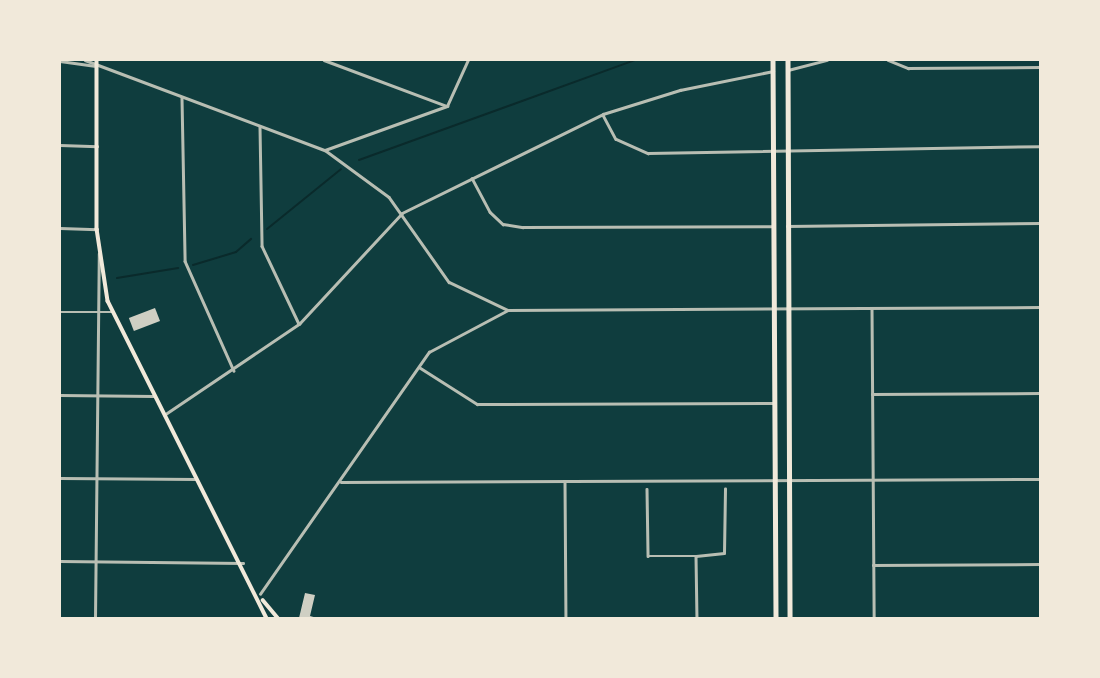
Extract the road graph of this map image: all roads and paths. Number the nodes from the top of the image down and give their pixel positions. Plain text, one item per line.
1 (85, 60) edge
2 (97, 60) edge
3 (324, 60) edge
4 (468, 60) edge
5 (773, 60) edge
6 (788, 60) edge
7 (827, 60) edge
8 (888, 60) edge
9 (60, 61) edge
10 (97, 66) junction
11 (1041, 67) edge
12 (788, 69) junction
13 (773, 71) junction
14 (182, 99) junction
15 (447, 106) junction
16 (603, 114) junction
17 (260, 127) junction
18 (60, 145) edge
19 (97, 146) junction
20 (1041, 146) edge
21 (788, 147) junction
22 (773, 148) junction
23 (325, 150) junction
24 (472, 178) junction
25 (402, 213) junction
26 (1041, 223) edge
27 (773, 226) junction
28 (788, 226) junction
29 (60, 228) edge
30 (97, 229) junction
31 (99, 254) junction
32 (1041, 307) edge
33 (872, 308) junction
34 (774, 309) junction
35 (788, 309) junction
36 (508, 310) junction
37 (60, 312) edge
38 (94, 312) junction
39 (113, 312) junction
40 (299, 324) junction
41 (419, 367) junction
42 (235, 372) junction
43 (1041, 393) edge
44 (872, 394) junction
45 (60, 395) edge
46 (96, 396) junction
47 (153, 396) junction
48 (774, 403) junction
49 (164, 415) junction
50 (60, 478) edge
51 (96, 478) junction
52 (199, 479) junction
53 (1041, 479) edge
54 (873, 480) junction
55 (565, 481) junction
56 (775, 481) junction
57 (790, 481) junction
58 (341, 482) junction
59 (647, 489) dead end
60 (724, 489) dead end
61 (696, 556) junction
62 (60, 561) edge
63 (95, 562) junction
64 (243, 564) junction
65 (1041, 564) edge
66 (873, 565) junction
67 (261, 596) junction
68 (95, 618) edge
69 (267, 618) edge
70 (278, 618) edge
71 (566, 618) edge
72 (697, 618) edge
73 (776, 618) edge
74 (790, 618) edge
75 (874, 618) edge

1 - 10 street
2 - 10 main road
3 - 15 street
4 - 15 street
5 - 13 main road
6 - 12 main road
7 - 12 street
8 - 11 street
9 - 10 street
10 - 14 street
10 - 19 main road
12 - 21 main road
13 - 16 street
13 - 22 main road
14 - 17 street
14 - 42 street
15 - 23 street
16 - 22 street
16 - 24 street
17 - 23 street
17 - 40 street
18 - 19 street
19 - 30 main road
20 - 21 street
21 - 22 street
21 - 28 main road
22 - 27 main road
23 - 25 street
24 - 25 street
24 - 27 street
25 - 36 street
25 - 40 street
26 - 28 street
27 - 34 main road
28 - 35 main road
29 - 30 street
30 - 31 main road
31 - 38 street
31 - 39 main road
32 - 33 street
33 - 35 street
33 - 44 street
34 - 35 street
34 - 36 street
34 - 48 main road
35 - 57 main road
36 - 41 street
37 - 38 street
38 - 39 street
38 - 46 street
39 - 47 main road
40 - 42 street
41 - 48 street
41 - 58 street
42 - 49 street
43 - 44 street
44 - 54 street
45 - 46 street
46 - 47 street
46 - 51 street
47 - 49 main road
48 - 56 main road
49 - 52 main road
50 - 51 street
51 - 52 street
51 - 63 street
52 - 64 main road
53 - 54 street
54 - 57 street
54 - 66 street
55 - 56 street
55 - 58 street
55 - 71 street
56 - 57 street
56 - 73 main road
57 - 74 main road
58 - 67 street
59 - 61 street
60 - 61 street
61 - 72 street
62 - 63 street
63 - 64 street
63 - 68 street
64 - 67 main road
65 - 66 street
66 - 75 street
67 - 69 main road
67 - 70 main road

